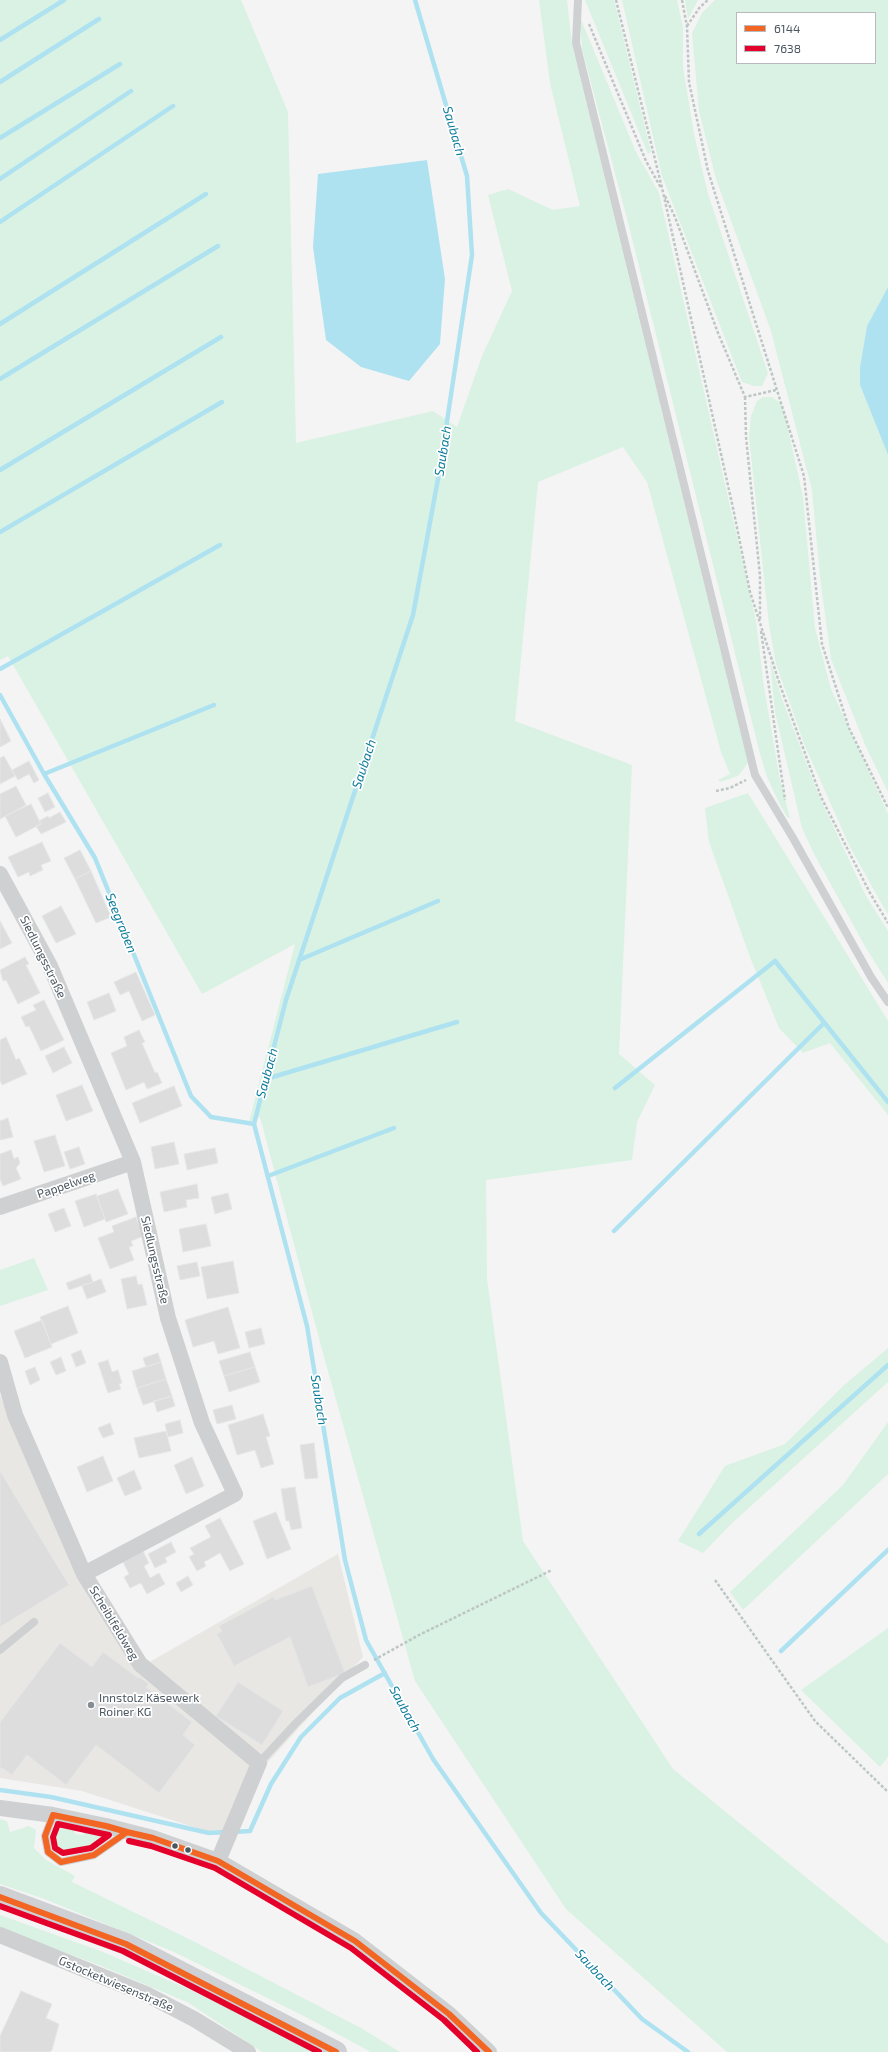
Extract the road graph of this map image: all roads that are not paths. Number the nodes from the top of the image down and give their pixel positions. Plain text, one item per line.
1 (578, 0) edge
2 (0, 874) edge
3 (888, 1002) edge
4 (133, 1162) junction
5 (0, 1207) edge
6 (0, 1362) edge
7 (84, 1574) junction
8 (34, 1622) dead end
9 (0, 1650) edge
10 (365, 1665) dead end
11 (259, 1763) junction
12 (0, 1808) edge
13 (53, 1815) junction
14 (127, 1832) junction
15 (218, 1861) junction
16 (0, 1896) edge
17 (0, 1935) edge
18 (248, 2052) edge
19 (336, 2052) edge
20 (490, 2052) edge

1 - 3 lane
2 - 4 street, Siedlungsstraße
4 - 5 street, Pappelweg
4 - 7 street, Siedlungsstraße
6 - 7 street, Scheiblfeldweg
7 - 11 street, Scheiblfeldweg
8 - 9 lane
10 - 11 lane
11 - 15 street
12 - 13 street
13 - 14 street
13 - 14 lane
14 - 15 street
15 - 20 street
16 - 19 main road
17 - 18 street, Gstocketwiesenstraße

